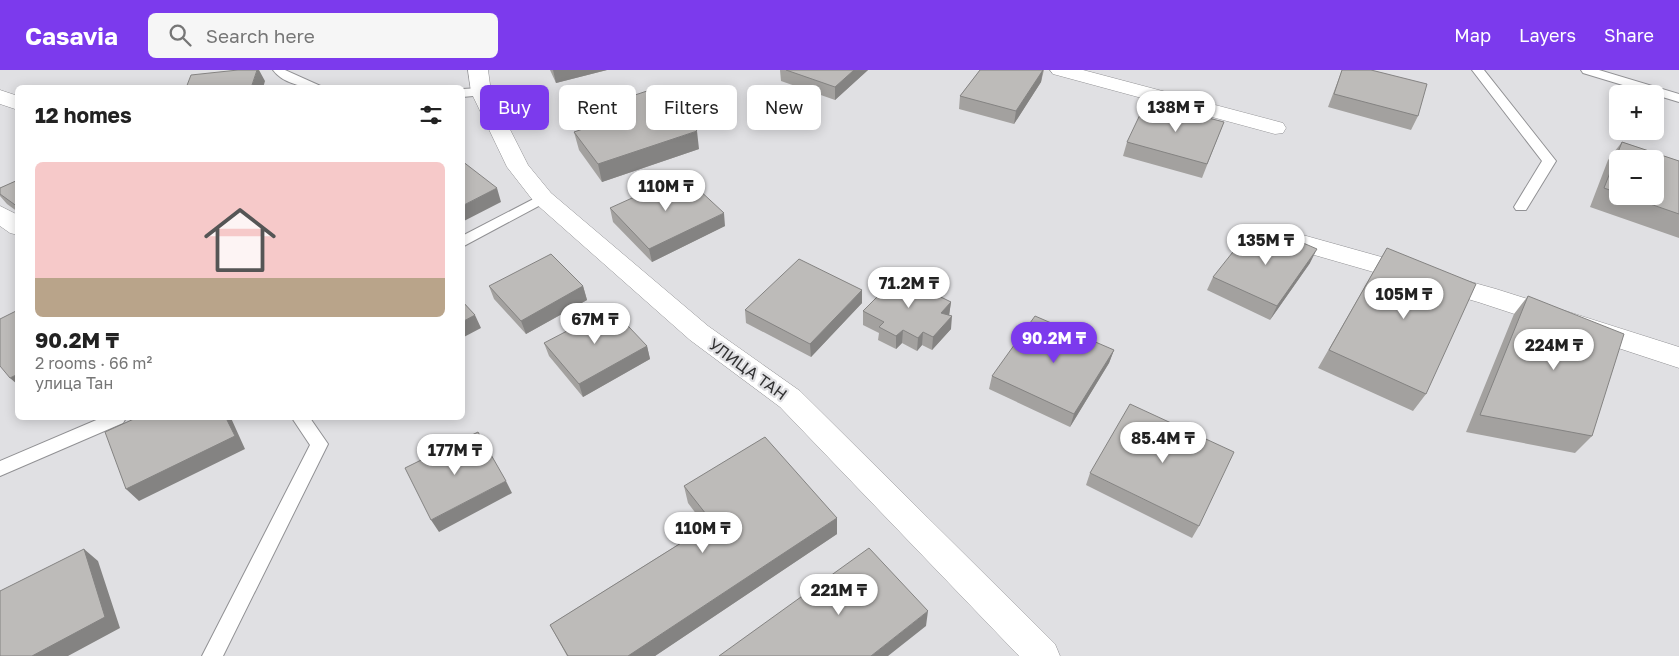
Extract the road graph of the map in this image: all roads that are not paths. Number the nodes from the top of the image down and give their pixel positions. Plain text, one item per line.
1 (279, 70) edge
2 (1060, 70) edge
3 (1478, 70) edge
4 (1587, 70) edge
5 (311, 85) edge
6 (471, 88) edge
7 (0, 96) edge
8 (1679, 98) edge
9 (15, 103) edge
10 (1274, 128) dead end
11 (544, 198) junction
12 (1521, 207) dead end
13 (0, 214) edge
14 (15, 225) edge
15 (465, 240) edge
16 (1292, 240) edge
17 (1679, 358) edge
18 (112, 420) edge
19 (302, 420) edge
20 (0, 469) edge
21 (212, 656) edge
22 (1043, 656) edge

1 - 5 lane
2 - 10 street
3 - 12 lane
4 - 8 lane
6 - 11 street, УЛИЦА ТАН
7 - 9 street
11 - 15 lane
11 - 22 street, УЛИЦА ТАН
13 - 14 street
16 - 17 street
18 - 20 lane
19 - 21 lane

